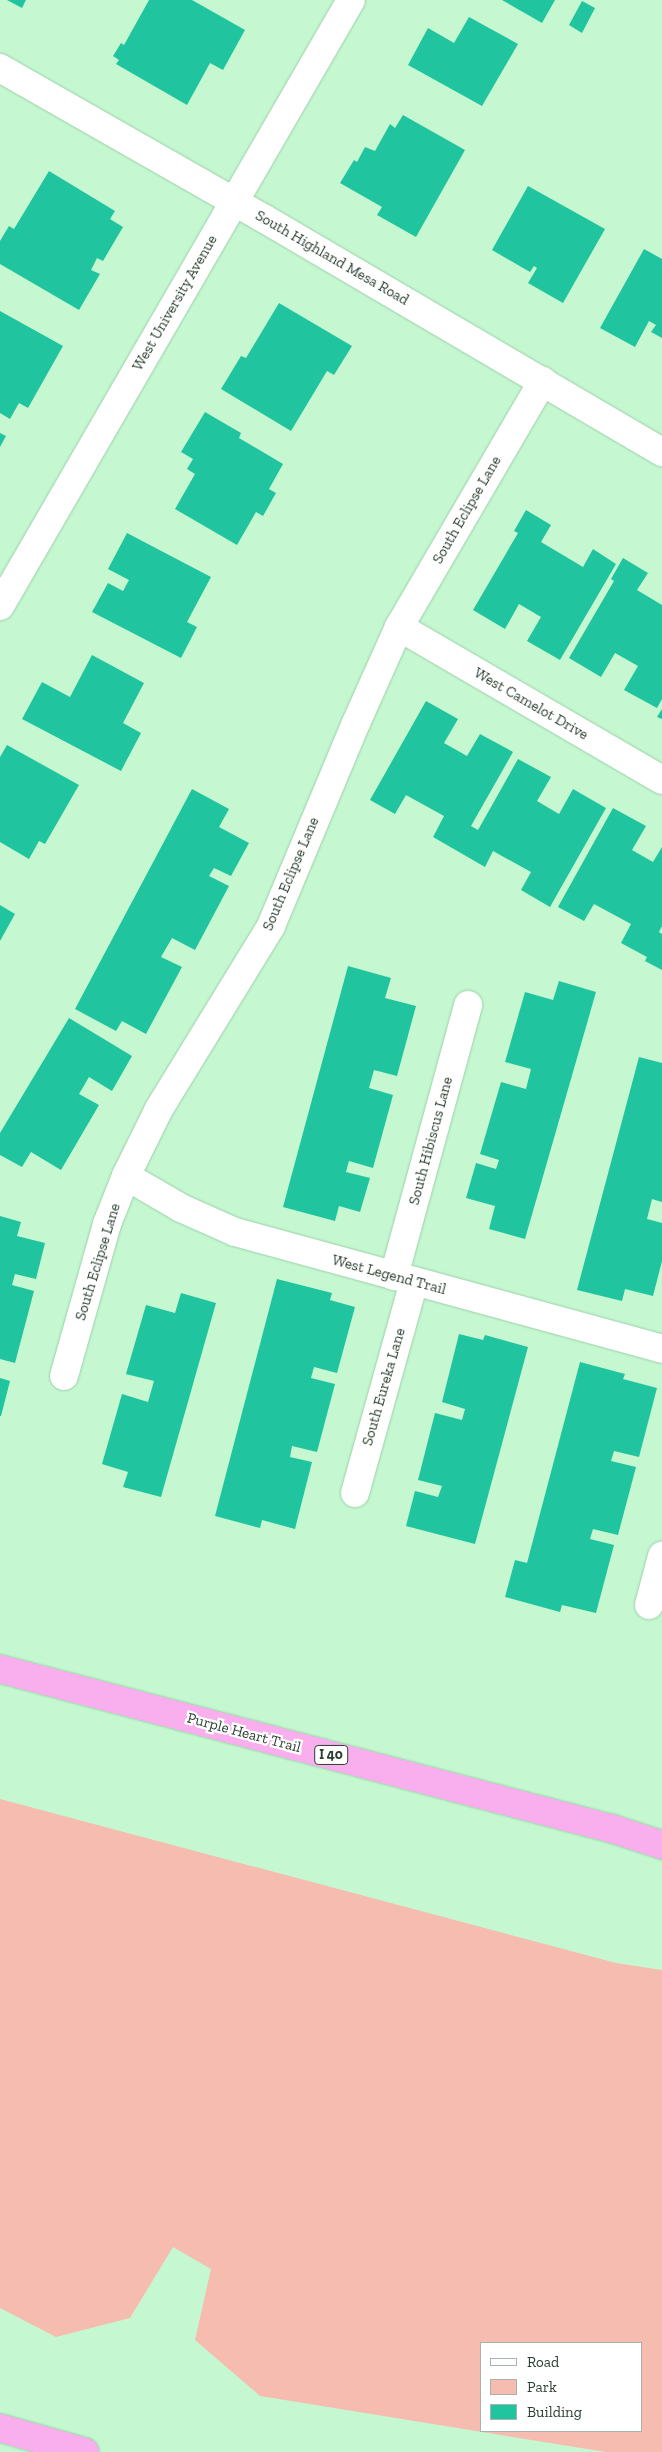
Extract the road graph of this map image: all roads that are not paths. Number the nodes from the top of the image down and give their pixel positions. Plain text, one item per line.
1 (351, 0) edge
2 (0, 68) edge
3 (234, 202) junction
4 (542, 381) junction
5 (662, 452) edge
6 (0, 606) edge
7 (399, 628) junction
8 (662, 780) edge
9 (468, 1005) dead end
10 (126, 1176) junction
11 (404, 1279) junction
12 (662, 1349) edge
13 (64, 1376) dead end
14 (355, 1493) dead end
15 (662, 1556) edge
16 (649, 1605) dead end
17 (0, 1669) edge
18 (662, 1845) edge
19 (0, 2428) edge
20 (84, 2452) edge

1 - 3 street, West University Avenue
2 - 3 street, South Highland Mesa Road
3 - 4 street, South Highland Mesa Road
3 - 6 street, West University Avenue
4 - 5 street, South Highland Mesa Road
4 - 7 street, South Eclipse Lane
7 - 8 street, West Camelot Drive
7 - 10 street, South Eclipse Lane
9 - 11 street, South Hibiscus Lane
10 - 11 street, West Legend Trail
10 - 13 street, South Eclipse Lane
11 - 12 street, West Legend Trail
11 - 14 street, South Eureka Lane
15 - 16 street
17 - 18 highway, Purple Heart Trail / I 40
19 - 20 highway

